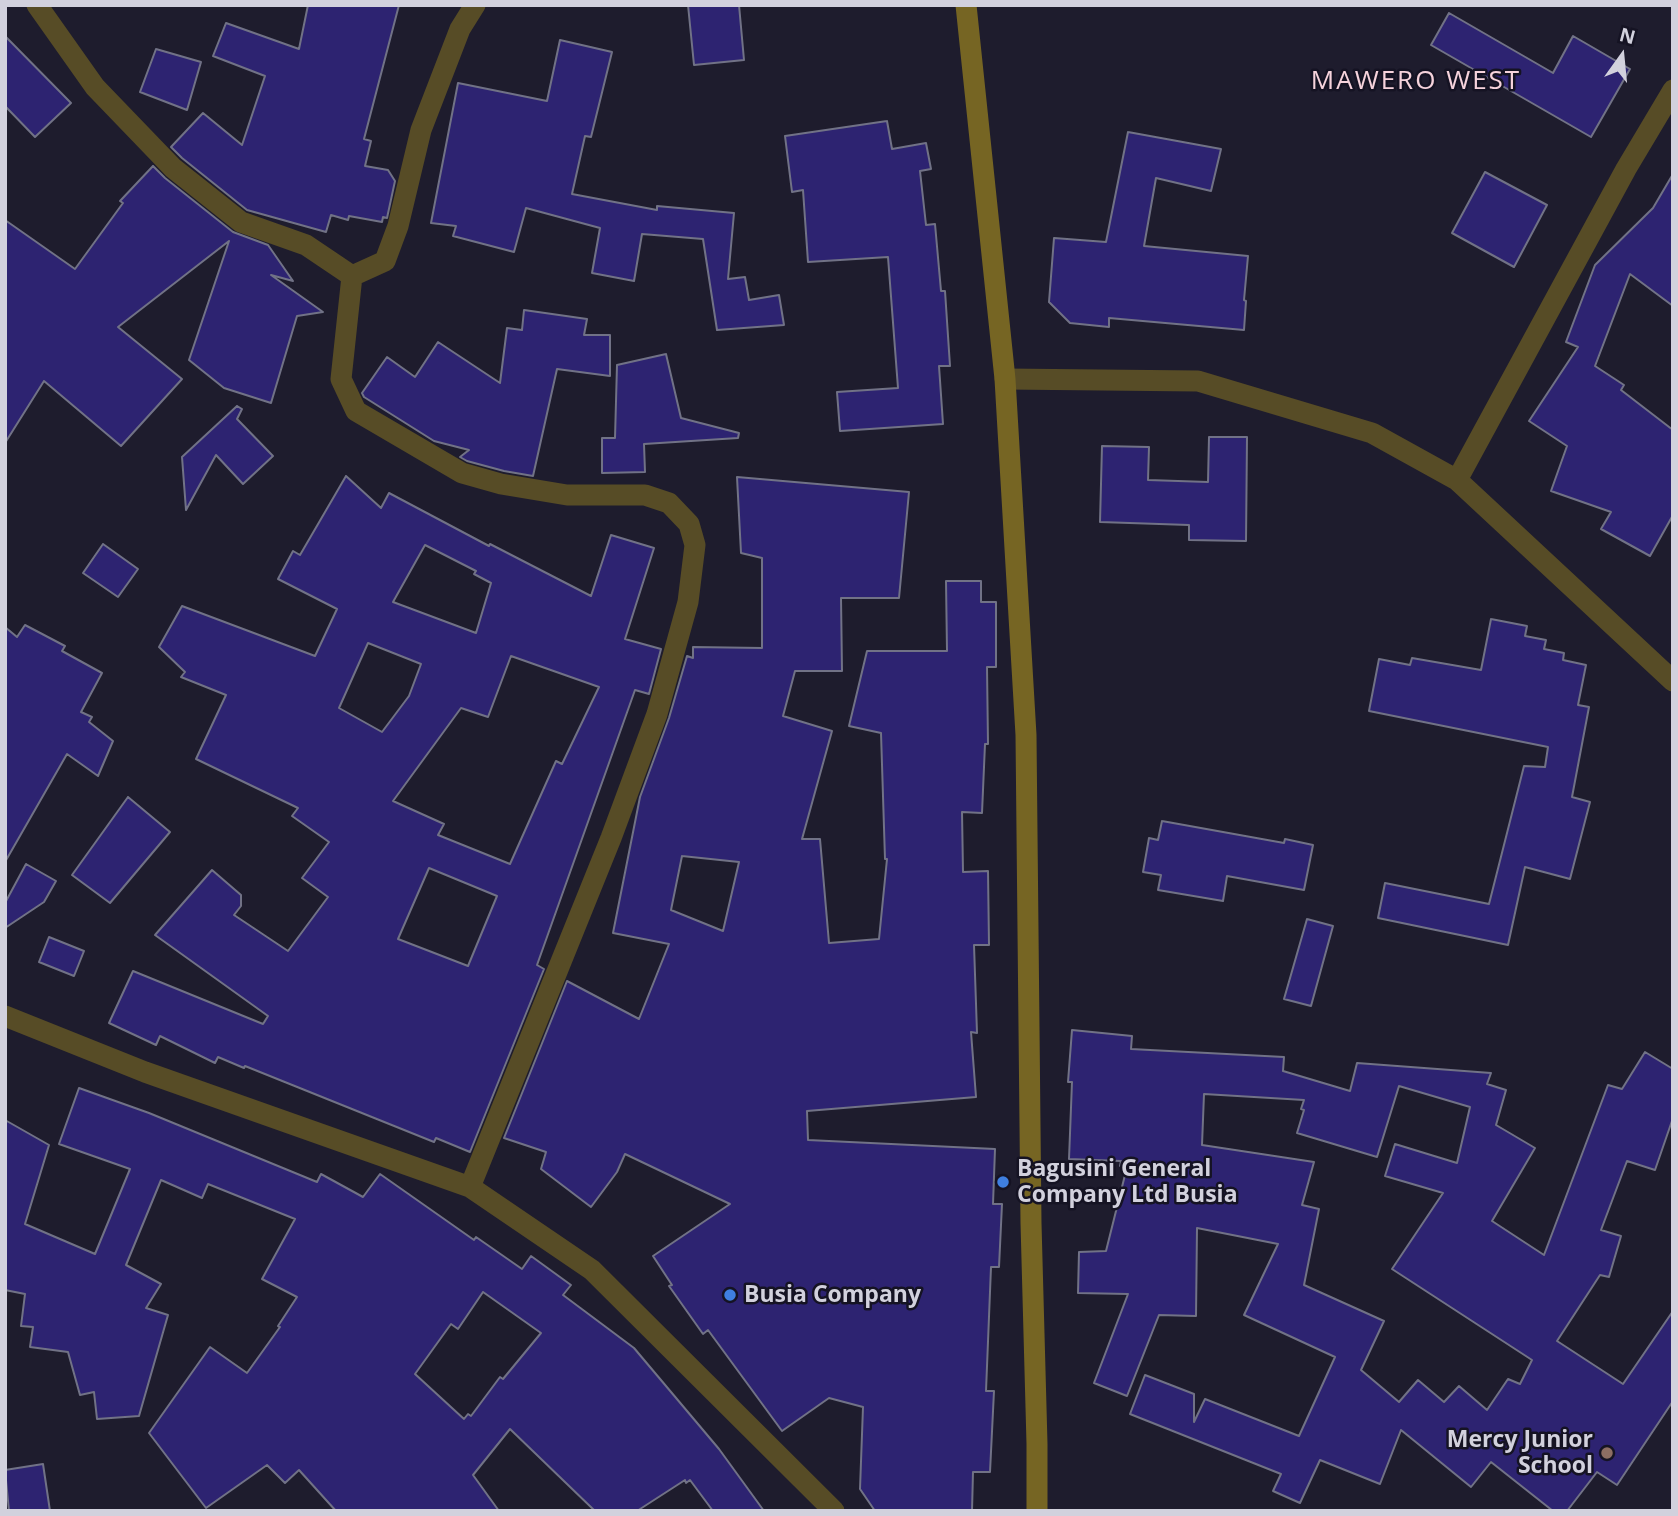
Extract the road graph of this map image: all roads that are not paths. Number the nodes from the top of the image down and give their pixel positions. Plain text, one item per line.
1 (37, 5) edge
2 (475, 5) edge
3 (966, 5) edge
4 (1673, 90) edge
5 (352, 276) junction
6 (1005, 379) junction
7 (1457, 480) junction
8 (1673, 681) edge
9 (5, 1016) edge
10 (470, 1187) junction
11 (834, 1511) edge
12 (1037, 1511) edge

1 - 5 street
2 - 5 street
3 - 6 main road
4 - 7 street
5 - 10 street
6 - 7 street
6 - 12 main road
7 - 8 street
9 - 10 street
10 - 11 street

